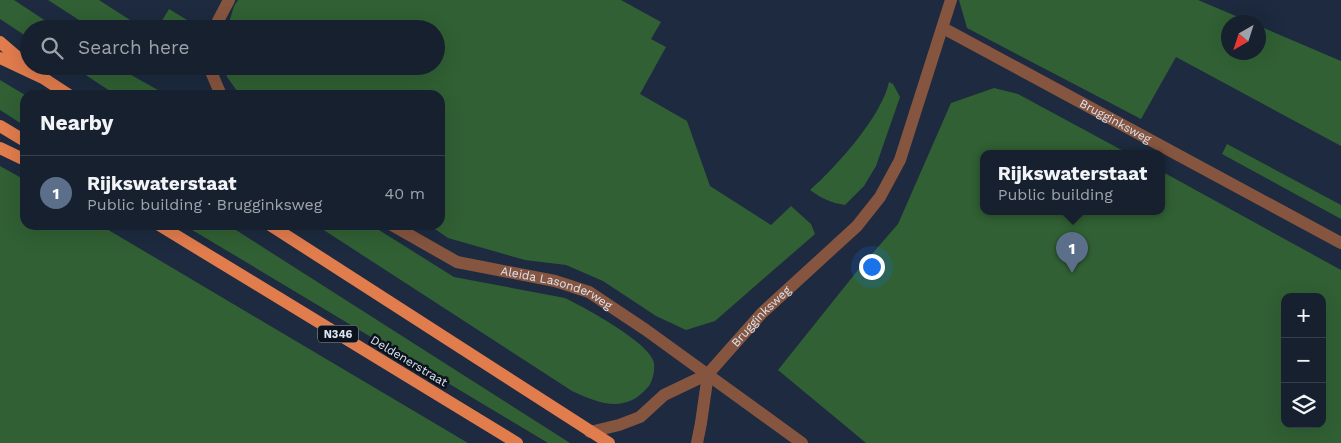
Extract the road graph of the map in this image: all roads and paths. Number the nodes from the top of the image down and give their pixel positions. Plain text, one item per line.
1 (229, 0) edge
2 (951, 0) edge
3 (219, 20) edge
4 (943, 28) junction
5 (0, 42) edge
6 (0, 58) edge
7 (20, 59) edge
8 (20, 68) edge
9 (36, 75) edge
10 (38, 75) edge
11 (212, 75) edge
12 (42, 78) junction
13 (60, 90) edge
14 (219, 90) edge
15 (0, 126) edge
16 (20, 138) edge
17 (0, 148) edge
18 (20, 158) edge
19 (167, 230) edge
20 (278, 230) edge
21 (401, 230) edge
22 (1341, 243) edge
23 (708, 374) junction
24 (590, 432) junction
25 (517, 443) edge
26 (609, 443) edge
27 (696, 443) edge
28 (802, 443) edge

1 - 3 street
2 - 4 street, Brugginksweg
4 - 22 street, Brugginksweg
4 - 23 street, Brugginksweg
5 - 7 main road
6 - 8 main road
9 - 12 main road
10 - 12 main road
11 - 14 street
12 - 13 main road
15 - 16 main road
17 - 18 main road
19 - 25 main road, Deldenerstraat / N346
20 - 24 main road
21 - 23 street, Aleida Lasonderweg
23 - 24 street, Brugginksweg
23 - 27 street
23 - 28 street
24 - 26 main road

